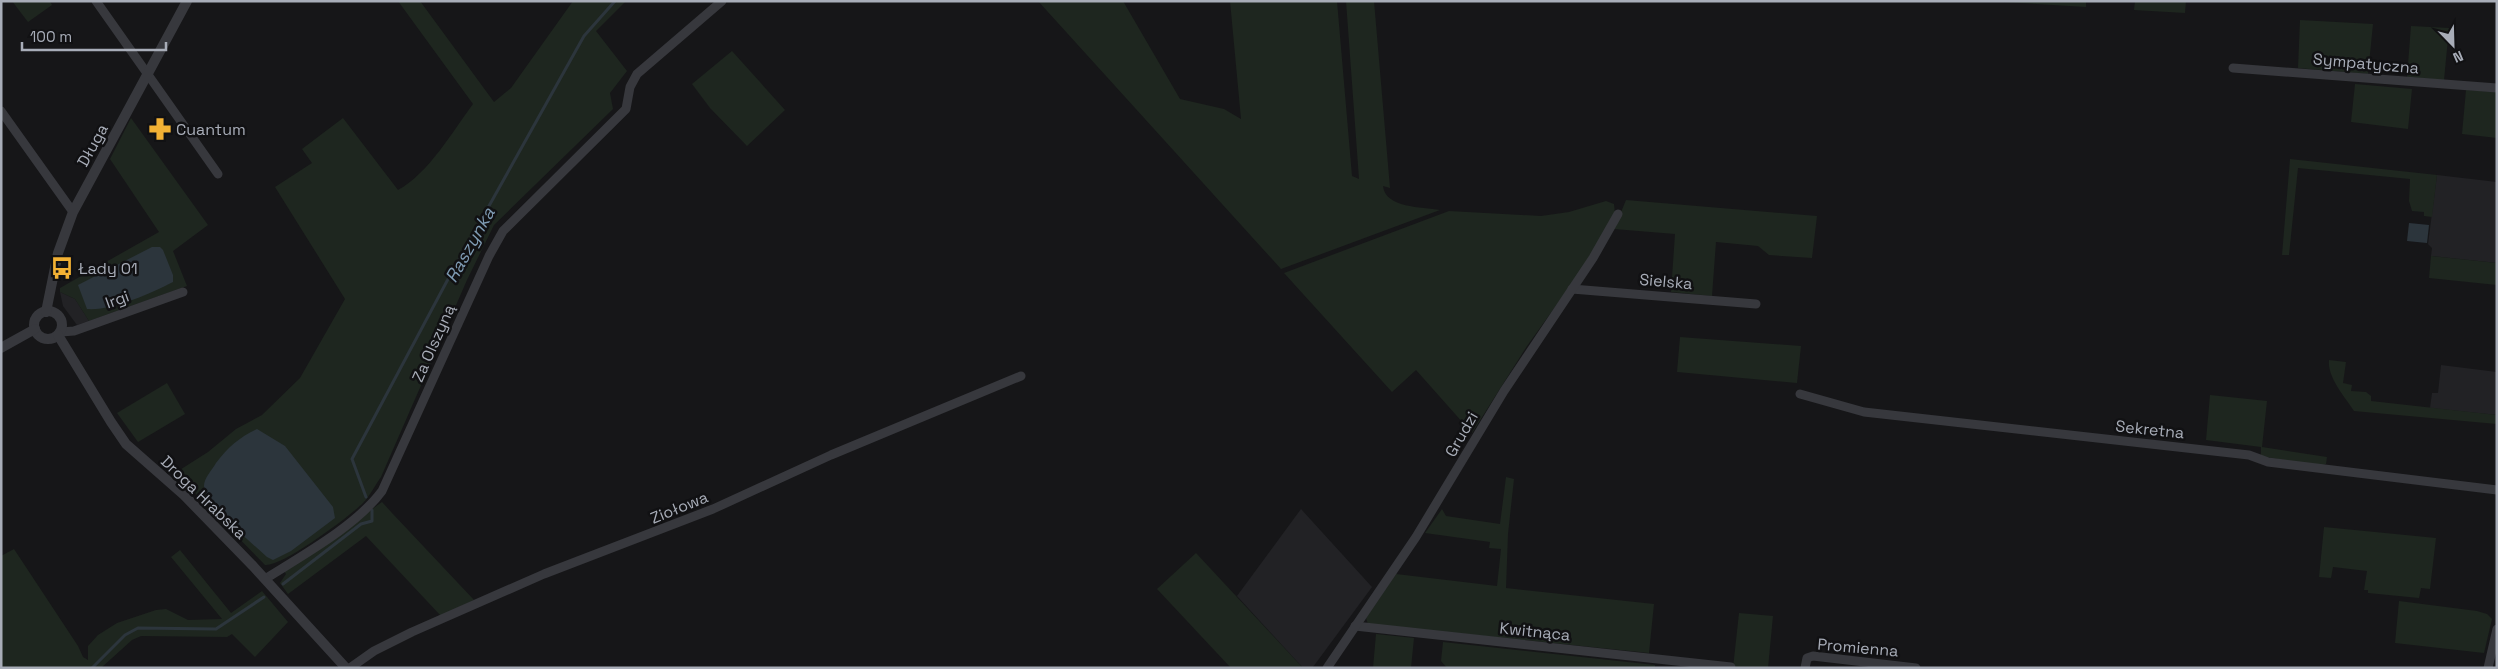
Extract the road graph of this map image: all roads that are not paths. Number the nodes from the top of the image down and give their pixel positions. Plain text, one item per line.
1 (96, 1) edge
2 (187, 1) edge
3 (722, 1) edge
4 (2233, 68) dead end
5 (147, 74) junction
6 (2497, 88) edge
7 (1, 111) edge
8 (218, 174) dead end
9 (73, 212) junction
10 (1618, 214) dead end
11 (1572, 289) junction
12 (183, 292) dead end
13 (1756, 304) dead end
14 (46, 312) junction
15 (35, 329) junction
16 (59, 334) junction
17 (1, 348) edge
18 (1021, 376) dead end
19 (1800, 394) dead end
20 (2497, 490) edge
21 (265, 579) junction
22 (1355, 626) junction
23 (2497, 629) edge
24 (1712, 666) edge
25 (1731, 667) edge
26 (346, 668) edge
27 (350, 668) edge
28 (1327, 668) edge
29 (1805, 668) edge
30 (1916, 668) edge
31 (2488, 668) edge

1 - 5 street
2 - 5 street, Długa
3 - 21 street, Za Olszyną
4 - 6 street, Sympatyczna
5 - 8 street
5 - 9 street, Długa
7 - 9 street
9 - 14 street, Długa
10 - 11 street, Grudzi
11 - 13 street, Sielska
11 - 22 street, Grudzi
12 - 16 street, Irgi
14 - 15 street
14 - 16 street
15 - 16 street
15 - 17 street
16 - 21 street, Droga Hrabska
18 - 27 street, Ziołowa
19 - 20 street, Sekretna
21 - 26 street, Droga Hrabska
22 - 24 street, Kwitnąca
22 - 28 street, Grudzi
23 - 31 street
24 - 25 street, Kwitnąca
29 - 30 street, Promienna

